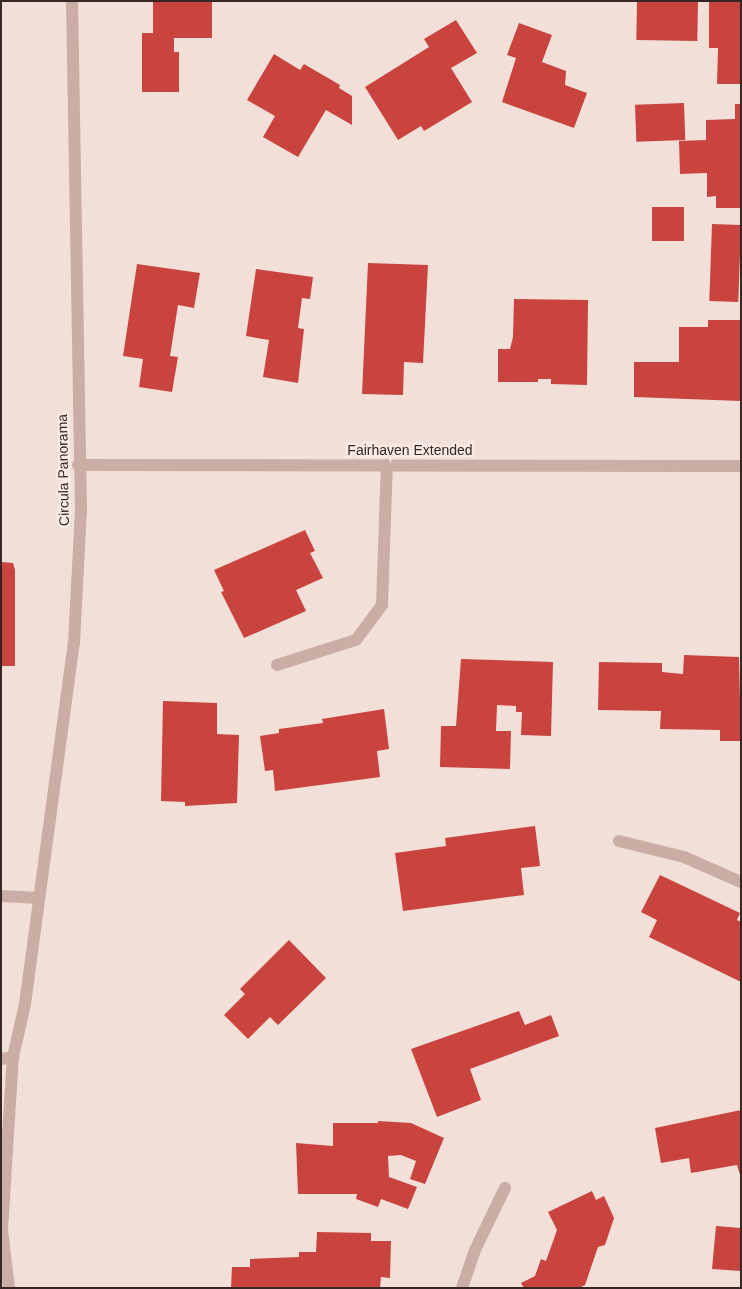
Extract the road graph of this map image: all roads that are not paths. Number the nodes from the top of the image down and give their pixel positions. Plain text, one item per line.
1 (72, 1) edge
2 (78, 465) junction
3 (386, 465) junction
4 (741, 466) edge
5 (277, 666) dead end
6 (619, 841) dead end
7 (741, 882) edge
8 (1, 896) edge
9 (39, 898) junction
10 (7, 1058) edge
11 (505, 1188) dead end
12 (9, 1288) edge
13 (462, 1288) edge

1 - 2 street, Circula Panorama
2 - 3 street, Fairhaven Extended
2 - 9 street, Circula Panorama
3 - 4 street, Fairhaven Extended
3 - 5 street
6 - 7 street
8 - 9 street
9 - 10 street, Circula Panorama
10 - 12 street, Circula Panorama
11 - 13 street

